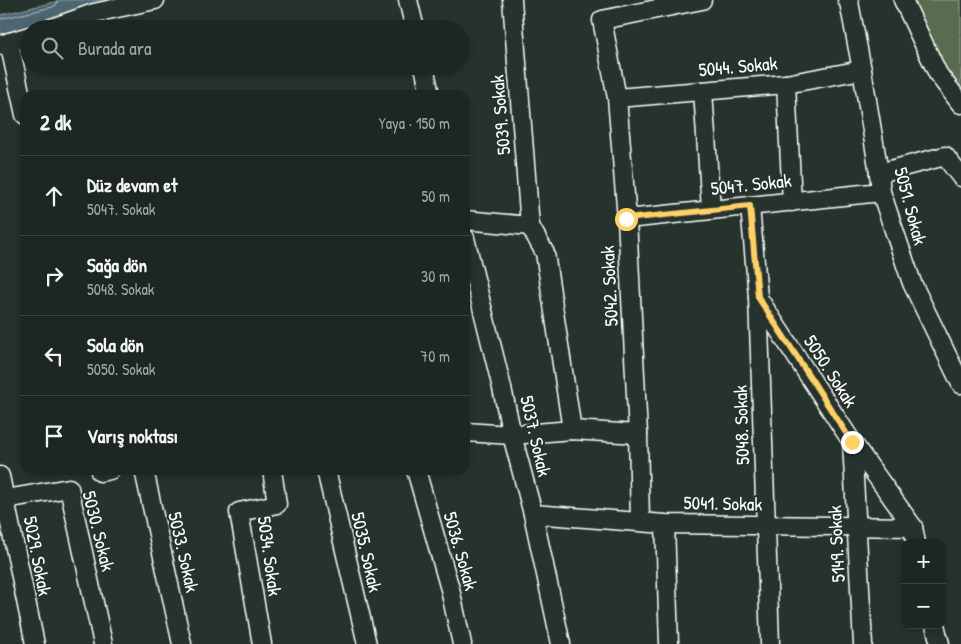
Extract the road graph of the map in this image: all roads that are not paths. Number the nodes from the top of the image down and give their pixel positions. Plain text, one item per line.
1 (156, 0) edge
2 (408, 0) edge
3 (512, 0) edge
4 (702, 0) edge
5 (847, 0) edge
6 (903, 0) edge
7 (74, 20) edge
8 (413, 20) edge
9 (20, 39) edge
10 (5, 44) edge
11 (862, 70) junction
12 (426, 75) edge
13 (786, 84) junction
14 (429, 90) edge
15 (703, 91) junction
16 (20, 97) edge
17 (617, 98) junction
18 (961, 104) edge
19 (879, 173) junction
20 (961, 177) edge
21 (881, 192) junction
22 (792, 202) junction
23 (750, 206) junction
24 (711, 210) junction
25 (626, 219) junction
26 (470, 220) edge
27 (530, 226) junction
28 (470, 258) edge
29 (758, 297) junction
30 (961, 384) edge
31 (572, 430) junction
32 (470, 432) edge
33 (638, 434) junction
34 (512, 435) junction
35 (852, 442) junction
36 (145, 475) edge
37 (273, 475) edge
38 (327, 475) edge
39 (417, 475) edge
40 (0, 476) edge
41 (6, 499) junction
42 (533, 514) junction
43 (640, 521) junction
44 (665, 524) junction
45 (766, 525) junction
46 (856, 527) junction
47 (914, 535) edge
48 (936, 629) edge
49 (35, 644) edge
50 (103, 644) edge
51 (182, 644) edge
52 (262, 644) edge
53 (366, 644) edge
54 (462, 644) edge
55 (562, 644) edge
56 (668, 644) edge
57 (770, 644) edge
58 (863, 644) edge
59 (940, 644) edge

1 - 7 street
2 - 8 street
3 - 27 street, 5039. Sokak
4 - 17 street, 5042. Sokak
5 - 11 street, 5051. Sokak
6 - 18 street
9 - 10 street
10 - 16 street
11 - 13 street, 5044. Sokak
11 - 19 street, 5051. Sokak
12 - 14 street
13 - 15 street, 5044. Sokak
13 - 22 street
15 - 17 street, 5044. Sokak
15 - 24 street
17 - 25 street, 5042. Sokak
19 - 20 street
19 - 21 street, 5051. Sokak
21 - 22 street, 5047. Sokak
21 - 30 street, 5051. Sokak
22 - 23 street, 5047. Sokak
23 - 24 street, 5047. Sokak
23 - 29 street, 5048. Sokak
24 - 25 street, 5047. Sokak
25 - 33 street, 5042. Sokak
26 - 27 street
27 - 31 street, 5037. Sokak
28 - 34 street, 5037. Sokak
29 - 35 street, 5050. Sokak
29 - 45 street, 5048. Sokak
31 - 33 street
31 - 34 street
32 - 34 street
33 - 43 street, 5042. Sokak
34 - 42 street, 5037. Sokak
35 - 46 street, 5149. Sokak
35 - 47 street, 5050. Sokak
36 - 51 street, 5033. Sokak
37 - 52 street, 5034. Sokak
38 - 53 street, 5035. Sokak
39 - 54 street, 5036. Sokak
40 - 41 street, 5029. Sokak
41 - 49 street, 5029. Sokak
41 - 50 street, 5030. Sokak
42 - 43 street, 5041. Sokak
42 - 55 street, 5037. Sokak
43 - 44 street, 5041. Sokak
44 - 45 street, 5041. Sokak
44 - 56 street
45 - 46 street, 5041. Sokak
45 - 57 street, 5048. Sokak
46 - 47 street, 5041. Sokak
46 - 58 street, 5149. Sokak
48 - 59 street

